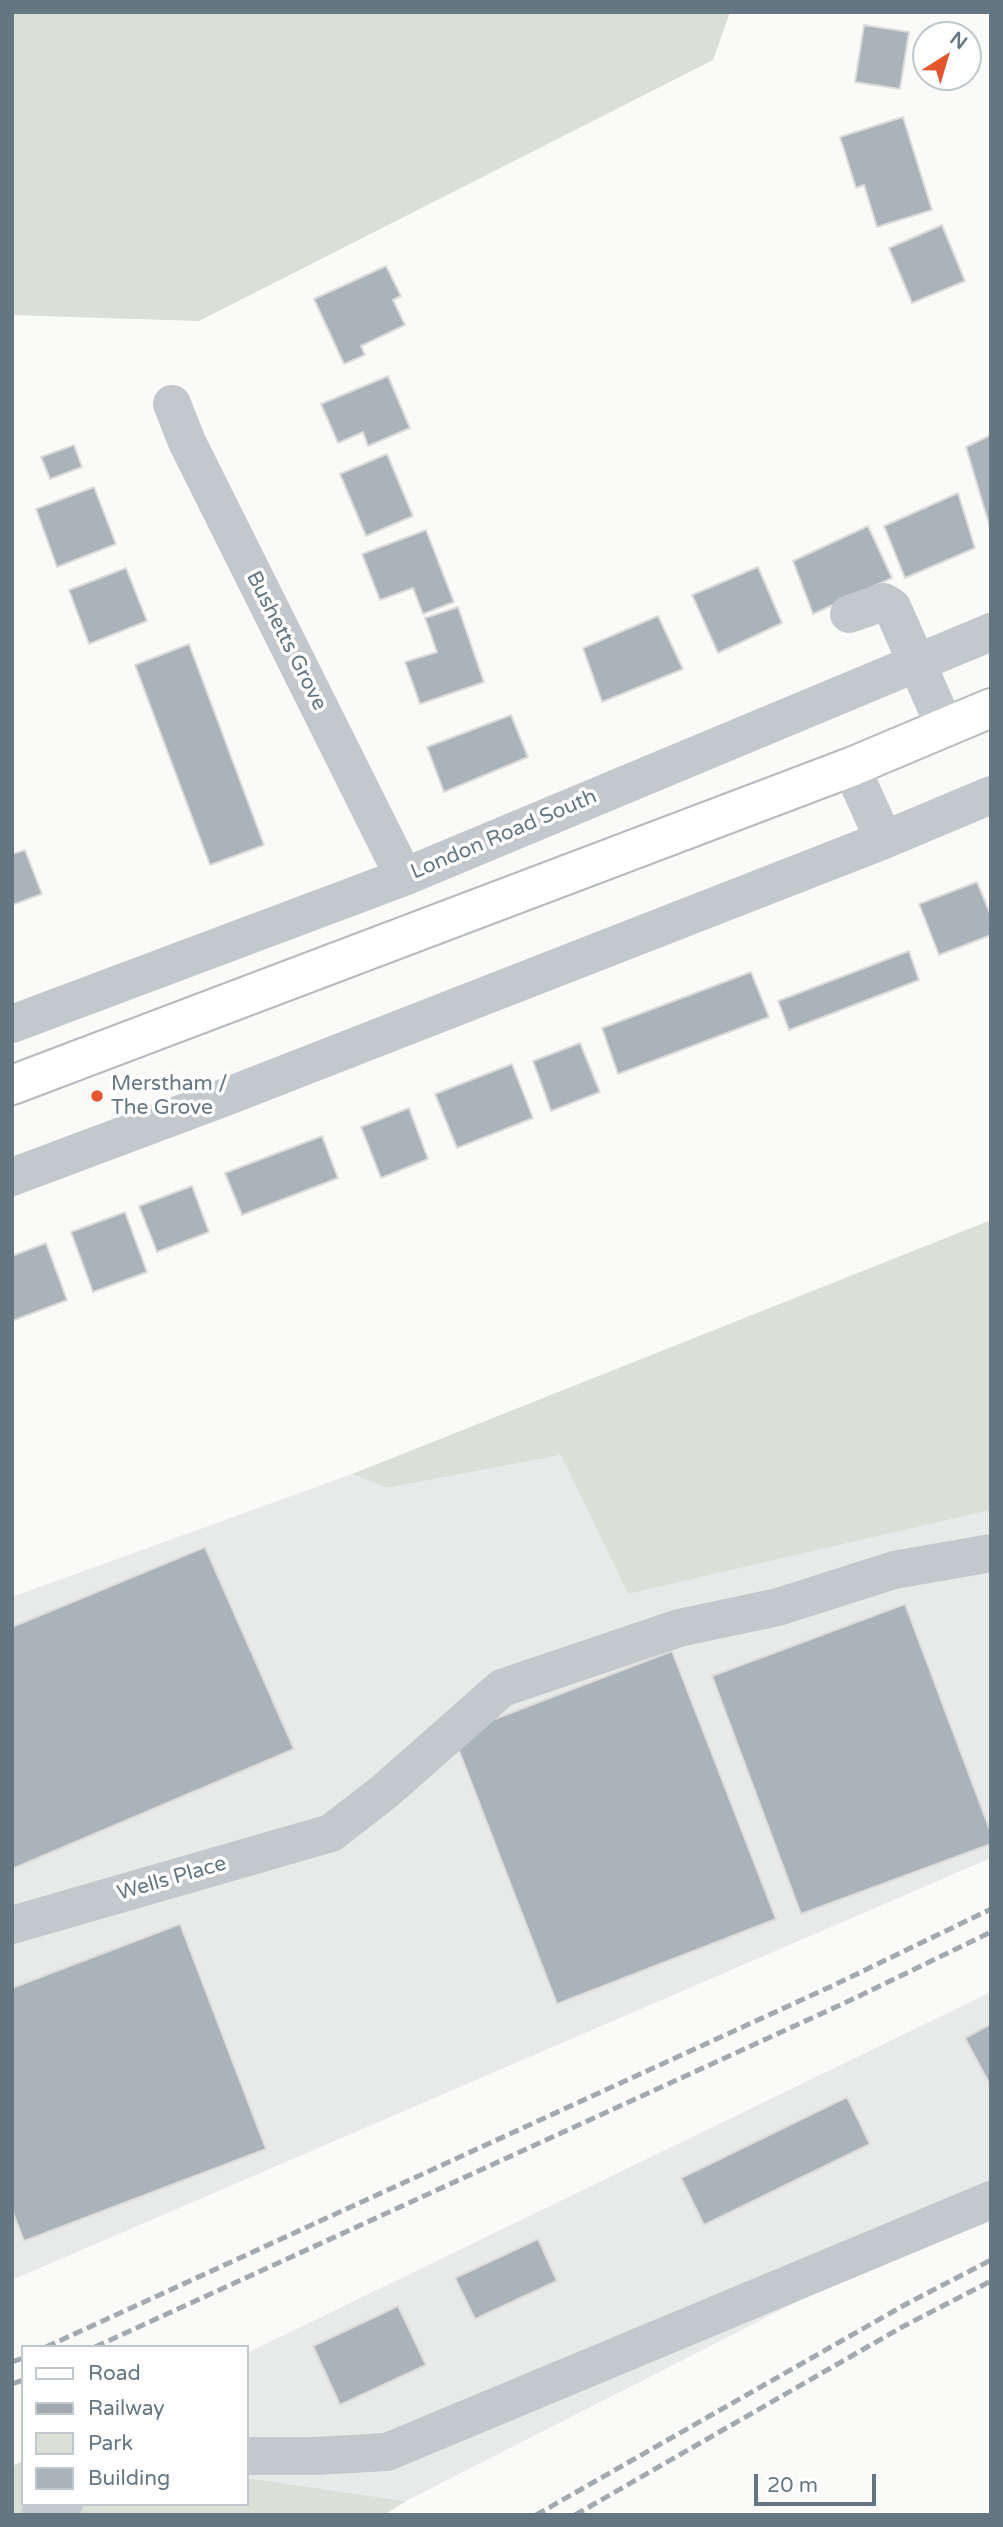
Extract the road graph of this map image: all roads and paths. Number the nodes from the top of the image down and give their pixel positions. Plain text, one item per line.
1 (172, 404) dead end
2 (849, 614) dead end
3 (991, 632) edge
4 (916, 663) junction
5 (991, 708) edge
6 (945, 727) junction
7 (851, 767) junction
8 (991, 795) edge
9 (884, 840) junction
10 (404, 877) junction
11 (12, 1024) edge
12 (12, 1086) edge
13 (12, 1177) edge
14 (991, 1553) edge
15 (12, 1925) edge
16 (991, 2200) edge
17 (248, 2456) edge
18 (60, 2506) edge
19 (40, 2515) edge

1 - 10 street, Bushetts Grove
2 - 4 street
3 - 4 street, London Road South
4 - 6 street
4 - 10 street, London Road South
5 - 6 main road
6 - 7 main road
7 - 9 street
7 - 12 main road
8 - 9 street
9 - 13 street
10 - 11 street, London Road South
14 - 15 street, Wells Place
16 - 17 street
18 - 19 street

